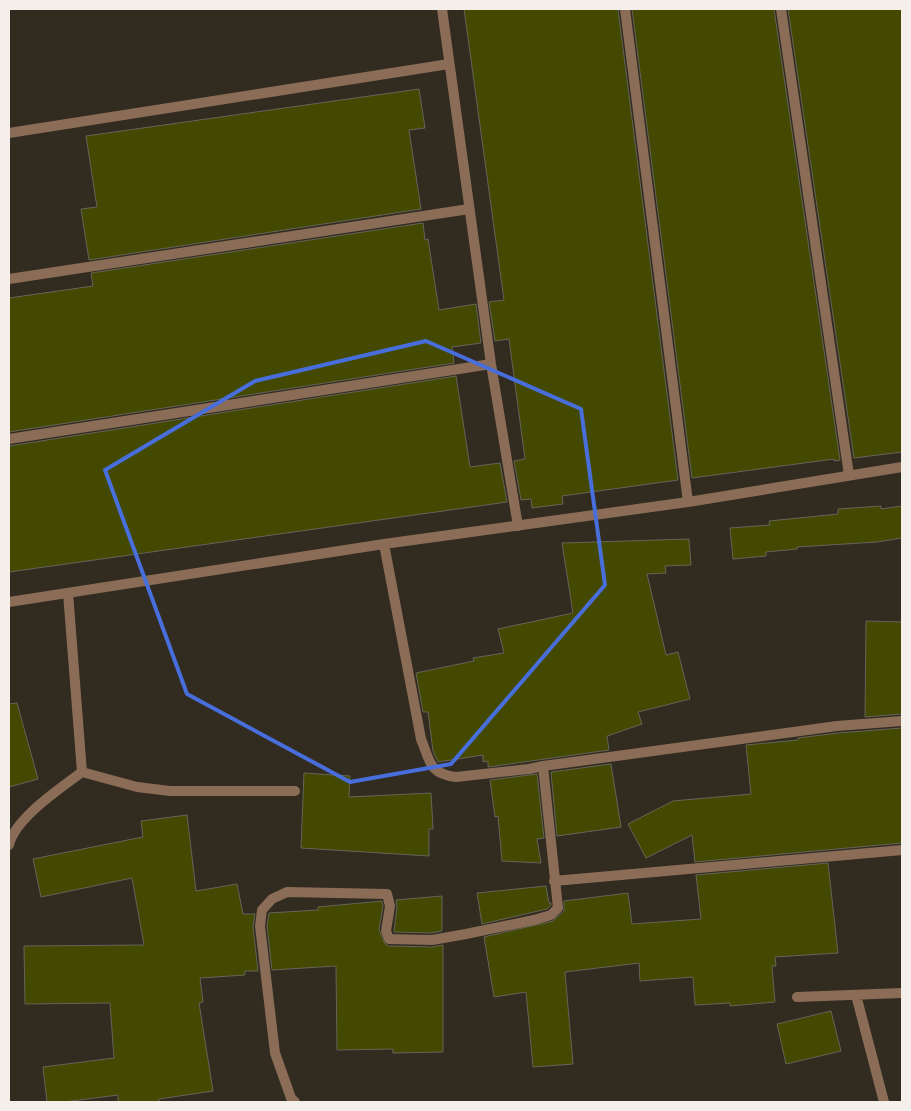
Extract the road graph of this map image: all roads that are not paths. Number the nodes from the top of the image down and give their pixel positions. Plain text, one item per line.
1 (442, 9) edge
2 (624, 9) edge
3 (781, 9) edge
4 (449, 64) junction
5 (9, 133) edge
6 (470, 208) junction
7 (9, 279) edge
8 (491, 364) junction
9 (9, 439) edge
10 (902, 467) edge
11 (849, 475) junction
12 (688, 502) junction
13 (518, 526) junction
14 (384, 544) junction
15 (68, 593) junction
16 (9, 602) edge
17 (902, 722) edge
18 (543, 766) junction
19 (82, 772) junction
20 (295, 791) dead end
21 (9, 842) edge
22 (902, 850) edge
23 (554, 881) junction
24 (902, 993) edge
25 (856, 995) junction
26 (797, 997) dead end
27 (295, 1102) edge
28 (884, 1102) edge

1 - 4 street
2 - 12 street
3 - 11 street
4 - 5 street
4 - 6 street
6 - 7 street
6 - 8 street
8 - 9 street
8 - 13 street
10 - 11 street
11 - 12 street
12 - 13 street
13 - 14 street
14 - 15 street
14 - 18 street
15 - 16 street
15 - 19 street
17 - 18 street
18 - 23 street
19 - 20 street
19 - 21 street
22 - 23 street
23 - 27 street
24 - 25 street
25 - 26 street
25 - 28 street

